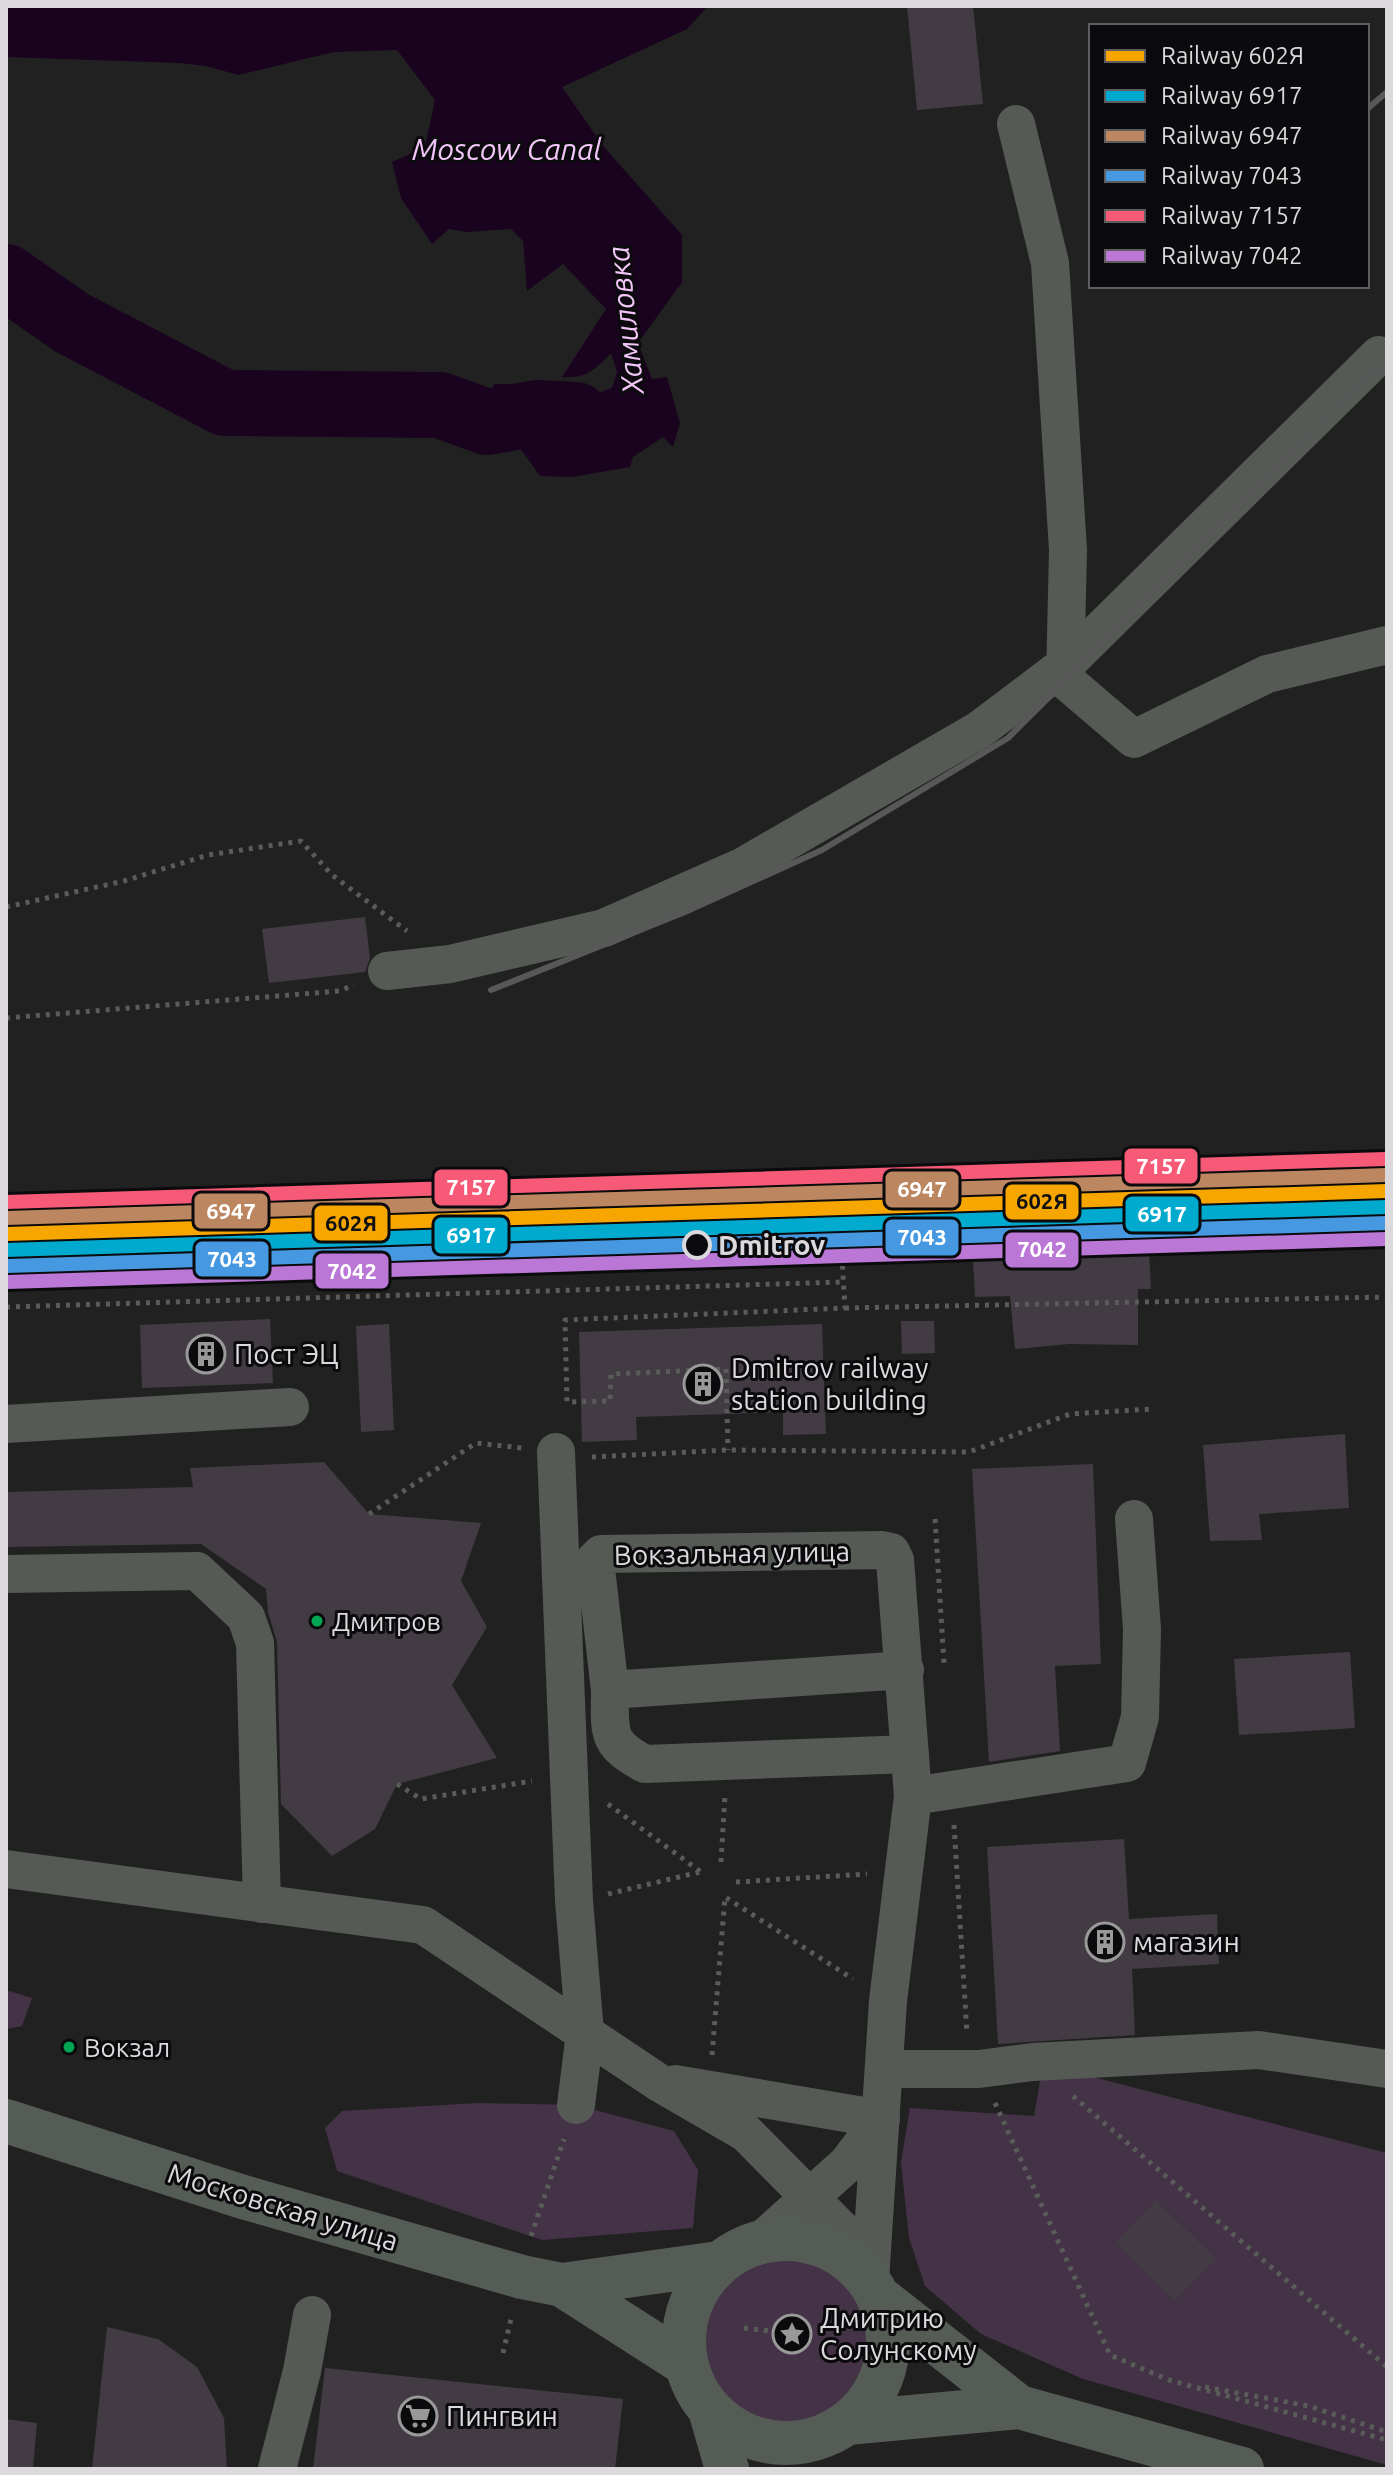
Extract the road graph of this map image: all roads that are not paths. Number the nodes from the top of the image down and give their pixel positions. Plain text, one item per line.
1 (1016, 124) dead end
2 (1379, 355) dead end
3 (1387, 645) edge
4 (1065, 665) junction
5 (387, 971) road end
6 (290, 1407) dead end
7 (6, 1424) edge
8 (556, 1452) road end
9 (1134, 1519) dead end
10 (6, 1574) edge
11 (905, 1670) junction
12 (610, 1690) junction
13 (910, 1754) junction
14 (913, 1796) junction
15 (6, 1869) edge
16 (262, 1904) junction
17 (585, 2033) junction
18 (884, 2069) junction
19 (1387, 2069) edge
20 (658, 2082) junction
21 (576, 2105) road end
22 (881, 2119) junction
23 (6, 2121) edge
24 (811, 2196) junction
25 (761, 2241) junction
26 (719, 2263) junction
27 (562, 2285) junction
28 (875, 2290) junction
29 (312, 2315) dead end
30 (687, 2365) junction
31 (1019, 2407) junction
32 (710, 2410) junction
33 (818, 2444) edge
34 (278, 2458) edge
35 (727, 2469) edge
36 (1242, 2469) edge

1 - 4 street
2 - 4 street
3 - 4 street
4 - 5 street
6 - 7 street
8 - 17 street
9 - 14 street
10 - 16 street
11 - 12 street
11 - 12 street, Вокзальная улица
11 - 13 street, Вокзальная улица
12 - 13 street
13 - 14 street, Вокзальная улица
14 - 18 street, Вокзальная улица
15 - 16 street
16 - 17 street
17 - 20 street
17 - 21 street
18 - 19 street
18 - 22 street, Вокзальная улица
20 - 22 street
20 - 24 street
22 - 24 street
22 - 28 street, Вокзальная улица
23 - 27 main road, Московская улица
24 - 25 street
24 - 28 street
25 - 26 main road, Московская улица
25 - 28 main road, Московская улица
26 - 27 main road, Московская улица
26 - 30 main road, Московская улица
27 - 30 main road, Московская улица
28 - 31 main road, Московская улица
28 - 33 main road
29 - 34 street
30 - 32 main road, Московская улица
31 - 33 main road, Московская улица
31 - 36 main road, Московская улица
32 - 33 main road, Московская улица
32 - 35 main road

